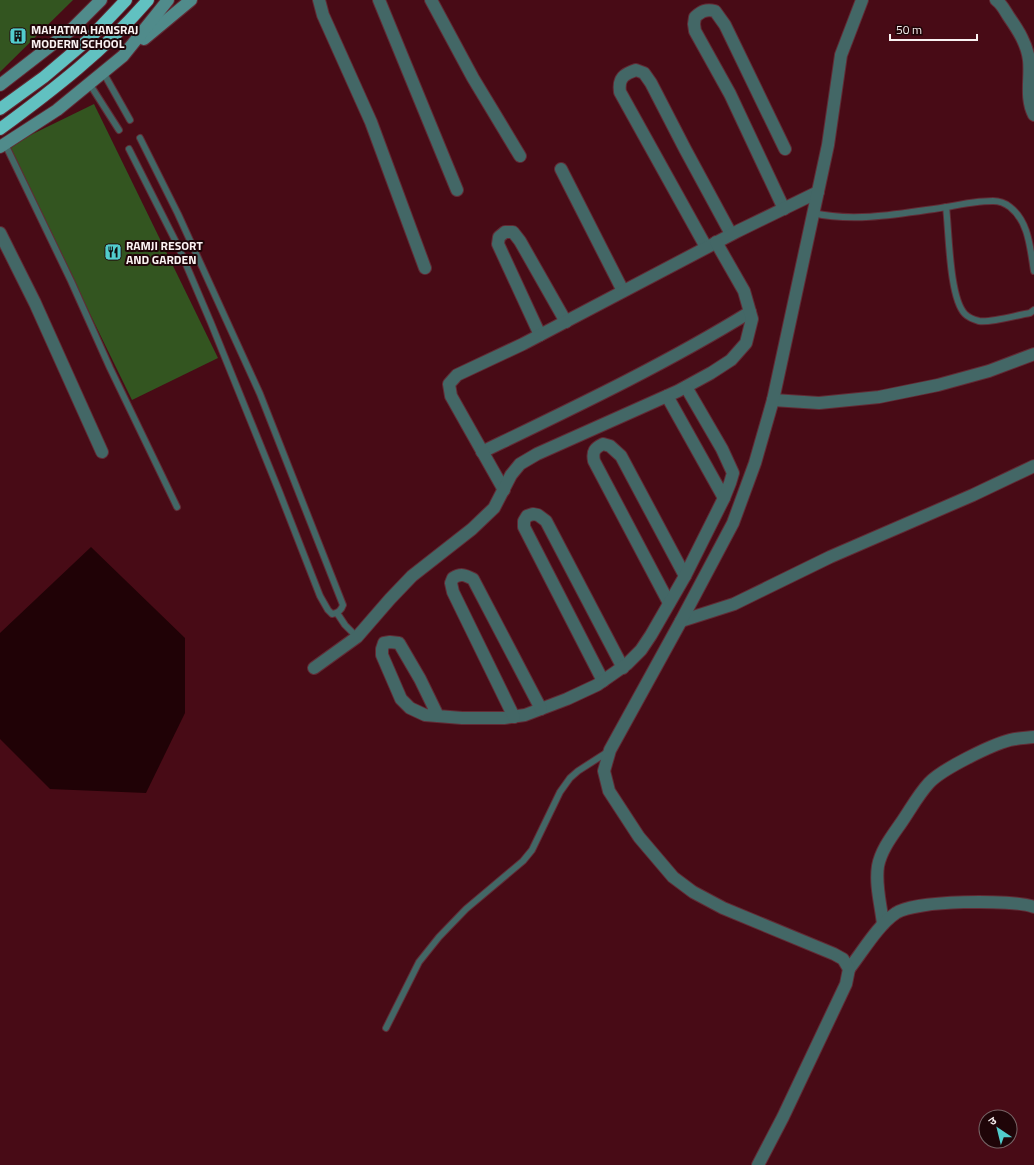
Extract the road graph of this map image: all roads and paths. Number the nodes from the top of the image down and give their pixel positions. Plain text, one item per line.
1 (101, 0) edge
2 (126, 0) edge
3 (148, 0) edge
4 (168, 0) edge
5 (191, 0) edge
6 (319, 0) edge
7 (379, 0) edge
8 (431, 0) edge
9 (862, 0) edge
10 (996, 0) edge
11 (123, 56) junction
12 (103, 72) junction
13 (89, 83) junction
14 (0, 85) edge
15 (0, 109) edge
16 (1034, 115) edge
17 (130, 120) dead end
18 (0, 129) edge
19 (119, 130) dead end
20 (140, 138) dead end
21 (3, 146) edge
22 (129, 149) dead end
23 (786, 149) dead end
24 (520, 156) dead end
25 (561, 169) dead end
26 (457, 190) dead end
27 (818, 192) junction
28 (946, 207) junction
29 (784, 209) junction
30 (813, 213) junction
31 (0, 233) edge
32 (731, 234) junction
33 (711, 245) junction
34 (425, 268) dead end
35 (1034, 271) edge
36 (623, 291) junction
37 (1034, 310) edge
38 (750, 312) junction
39 (566, 322) junction
40 (540, 335) junction
41 (1034, 354) edge
42 (686, 387) junction
43 (667, 396) junction
44 (773, 400) junction
45 (102, 452) dead end
46 (482, 452) junction
47 (1034, 466) edge
48 (504, 490) junction
49 (724, 498) junction
50 (177, 507) dead end
51 (685, 576) junction
52 (669, 603) junction
53 (337, 613) junction
54 (681, 621) junction
55 (357, 637) junction
56 (314, 668) dead end
57 (622, 668) junction
58 (603, 682) junction
59 (541, 709) junction
60 (438, 716) junction
61 (514, 717) junction
62 (1034, 737) edge
63 (610, 750) junction
64 (1034, 907) edge
65 (883, 924) junction
66 (849, 969) junction
67 (386, 1028) dead end
68 (758, 1165) edge

1 - 14 street
2 - 15 highway
3 - 18 highway
4 - 11 street
5 - 11 street
6 - 34 street
7 - 26 street
8 - 24 street
9 - 27 street
10 - 16 street
11 - 12 street
12 - 13 street
12 - 17 lane
13 - 19 lane
13 - 21 street
20 - 53 lane
21 - 50 lane
22 - 53 lane
23 - 29 street
25 - 36 street
27 - 29 street
27 - 30 street
28 - 30 lane
28 - 35 lane
28 - 37 lane
29 - 32 street
30 - 44 street
31 - 45 street
32 - 33 street
32 - 33 street
33 - 36 street
33 - 38 street
36 - 39 street
38 - 42 street
38 - 46 street
39 - 40 street
39 - 40 street
40 - 46 street
41 - 44 street
42 - 43 street
42 - 49 street
43 - 48 street
43 - 49 street
44 - 54 street
46 - 48 street
47 - 54 street
48 - 55 street
49 - 51 street
51 - 52 street
51 - 52 street
52 - 57 street
53 - 55 lane
54 - 63 street
55 - 56 street
57 - 58 street
57 - 58 street
58 - 59 street
59 - 61 street
59 - 61 street
60 - 60 street
60 - 61 street
62 - 65 street
63 - 66 street
63 - 67 lane
64 - 65 street
65 - 66 street
66 - 68 street

